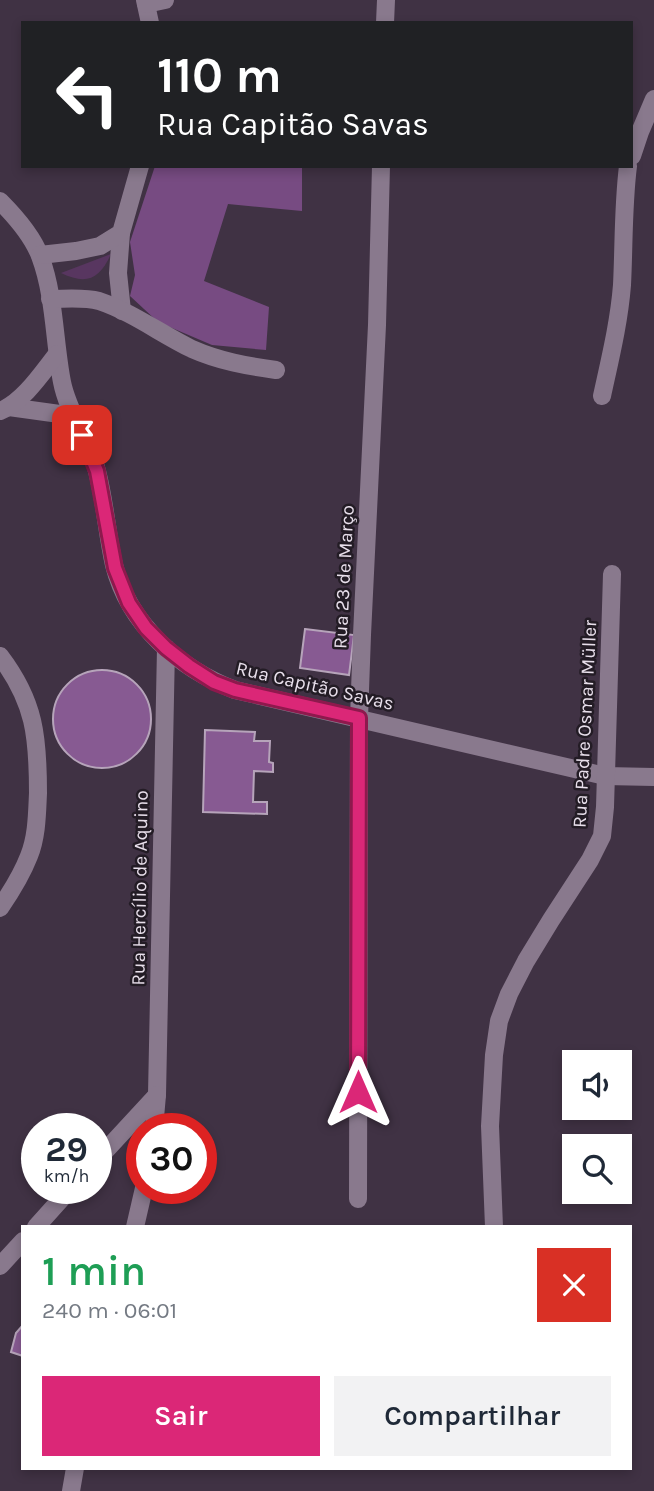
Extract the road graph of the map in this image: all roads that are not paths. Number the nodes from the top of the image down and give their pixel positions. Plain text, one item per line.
1 (166, 0) edge
2 (386, 0) edge
3 (145, 2) edge
4 (150, 21) edge
5 (385, 21) edge
6 (654, 99) edge
7 (650, 117) edge
8 (633, 154) edge
9 (139, 168) edge
10 (381, 168) edge
11 (628, 168) edge
12 (0, 201) edge
13 (121, 233) junction
14 (40, 255) junction
15 (50, 299) junction
16 (122, 311) junction
17 (57, 354) junction
18 (276, 370) dead end
19 (602, 396) dead end
20 (4, 409) edge
21 (74, 416) junction
22 (612, 574) dead end
23 (166, 648) junction
24 (0, 656) edge
25 (359, 718) junction
26 (605, 775) junction
27 (654, 776) edge
28 (0, 908) edge
29 (157, 1095) junction
30 (155, 1113) edge
31 (112, 1144) edge
32 (358, 1199) dead end
33 (57, 1204) edge
34 (140, 1204) edge
35 (38, 1225) edge
36 (135, 1225) edge
37 (495, 1225) edge
38 (21, 1243) edge
39 (0, 1266) edge
40 (75, 1470) edge
41 (71, 1491) edge

1 - 3 street
2 - 5 street
3 - 4 street
6 - 7 street
7 - 8 street
9 - 13 street
10 - 25 street, Rua 23 de Março
11 - 19 street
12 - 14 street, Rua Capitão Savas
13 - 14 street
13 - 16 street
14 - 15 street, Rua Capitão Savas
15 - 16 street
15 - 17 street, Rua Capitão Savas
16 - 18 street
17 - 20 street
17 - 21 street, Rua Capitão Savas
20 - 21 street
21 - 23 street, Rua Capitão Savas
22 - 26 street, Rua Padre Osmar Müller
23 - 25 street, Rua Capitão Savas
23 - 29 street, Rua Hercílio de Aquino
24 - 28 street
25 - 26 street, Rua Capitão Savas
25 - 32 street, Rua 23 de Março
26 - 27 street, Rua Capitão Savas
26 - 37 street, Rua Padre Osmar Müller
29 - 30 street, Rua Hercílio de Aquino
29 - 31 street
33 - 35 street
34 - 36 street
38 - 39 street
40 - 41 street

